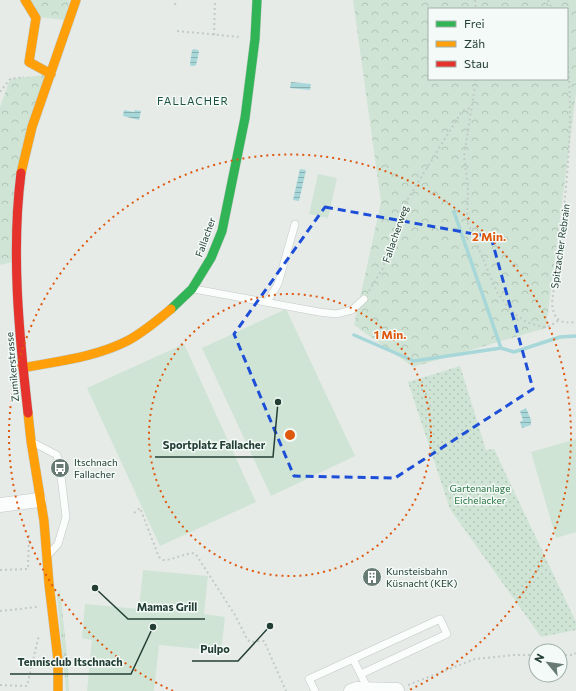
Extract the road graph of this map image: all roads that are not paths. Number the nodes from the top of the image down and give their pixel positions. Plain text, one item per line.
1 (25, 0) edge
2 (76, 0) edge
3 (257, 0) edge
4 (51, 74) junction
5 (295, 224) dead end
6 (192, 289) junction
7 (364, 299) road end
8 (267, 302) junction
9 (23, 368) junction
10 (30, 441) junction
11 (39, 500) junction
12 (0, 505) edge
13 (47, 555) junction
14 (354, 659) junction
15 (361, 674) junction
16 (368, 689) junction
17 (397, 690) road end
18 (58, 691) edge
19 (315, 691) edge
20 (351, 691) edge

1 - 4 main road
2 - 4 main road, Zumikerstrasse
3 - 6 main road, Fallacher
4 - 9 main road, Zumikerstrasse
5 - 8 lane
6 - 8 lane
6 - 9 main road, Fallacher
7 - 8 lane
9 - 10 main road, Zumikerstrasse
10 - 11 main road, Zumikerstrasse
10 - 13 lane
11 - 12 street
11 - 13 main road, Zumikerstrasse
13 - 18 main road, Zumikerstrasse
14 - 15 lane
14 - 15 lane
14 - 19 lane
15 - 16 lane
16 - 17 street
16 - 20 street

